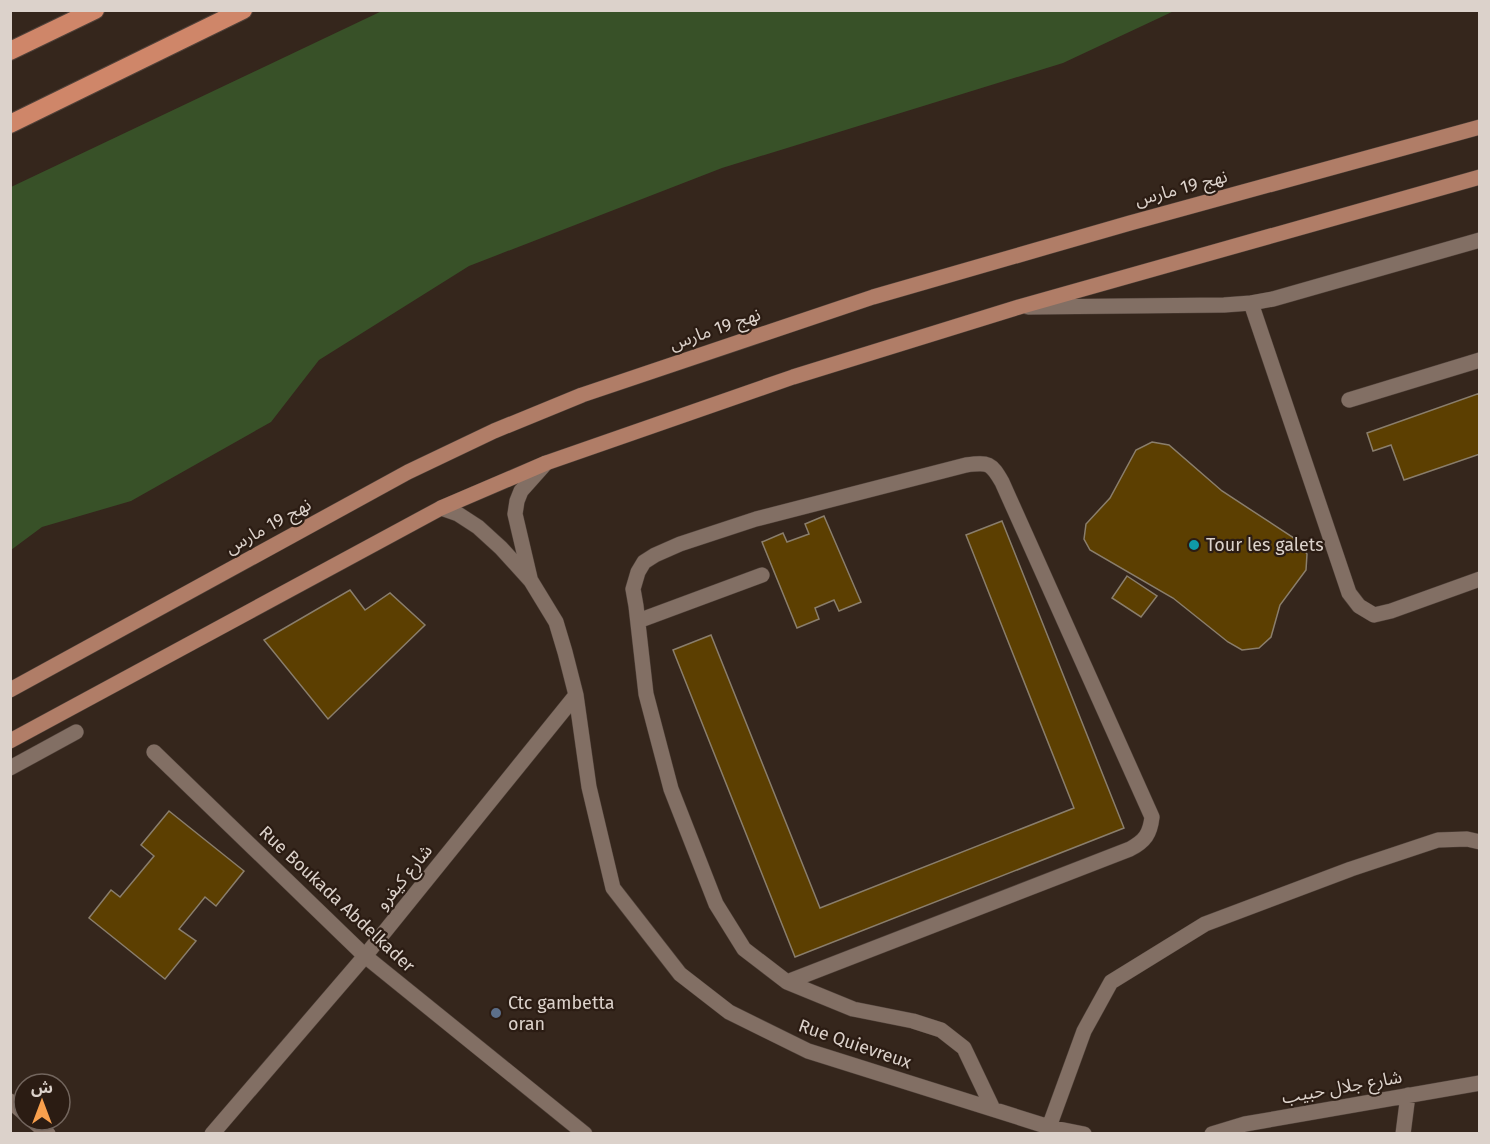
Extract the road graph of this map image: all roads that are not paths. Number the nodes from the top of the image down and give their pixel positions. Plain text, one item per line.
1 (95, 10) edge
2 (243, 10) edge
3 (10, 51) edge
4 (10, 124) edge
5 (1479, 127) edge
6 (1479, 177) edge
7 (1479, 240) edge
8 (1251, 303) junction
9 (1019, 307) junction
10 (1479, 360) edge
11 (1349, 400) dead end
12 (546, 463) junction
13 (441, 508) junction
14 (762, 575) dead end
15 (1479, 579) edge
16 (531, 581) junction
17 (638, 621) junction
18 (10, 690) edge
19 (576, 695) junction
20 (76, 732) dead end
21 (10, 741) edge
22 (154, 752) dead end
23 (10, 768) edge
24 (1479, 842) edge
25 (365, 956) junction
26 (787, 982) junction
27 (1479, 1083) edge
28 (1408, 1095) junction
29 (993, 1109) junction
30 (1049, 1127) junction
31 (1250, 1129) edge
32 (212, 1134) edge
33 (585, 1134) edge
34 (1084, 1134) edge
35 (1212, 1134) edge
36 (1403, 1134) edge

1 - 3 highway
2 - 4 highway
5 - 18 main road, نهج 19 مارس
6 - 9 main road
7 - 8 street
8 - 9 street
8 - 15 street
9 - 12 main road
10 - 11 street
12 - 13 main road
12 - 16 street
13 - 16 street
13 - 21 main road
14 - 17 street
16 - 19 street, Rue Quievreux
17 - 26 street
17 - 26 street
19 - 25 street, شارع كيفرو
19 - 29 street, Rue Quievreux
20 - 23 street
22 - 25 street, Rue Boukada Abdelkader
24 - 30 street
25 - 32 street, شارع كيفرو
25 - 33 street, Rue Boukada Abdelkader
26 - 29 street
27 - 28 street, شارع جلال حبيب
28 - 31 street, شارع جلال حبيب
28 - 36 street
29 - 30 street, Rue Quievreux
30 - 34 street, Rue Quievreux
31 - 35 street, شارع جلال حبيب

